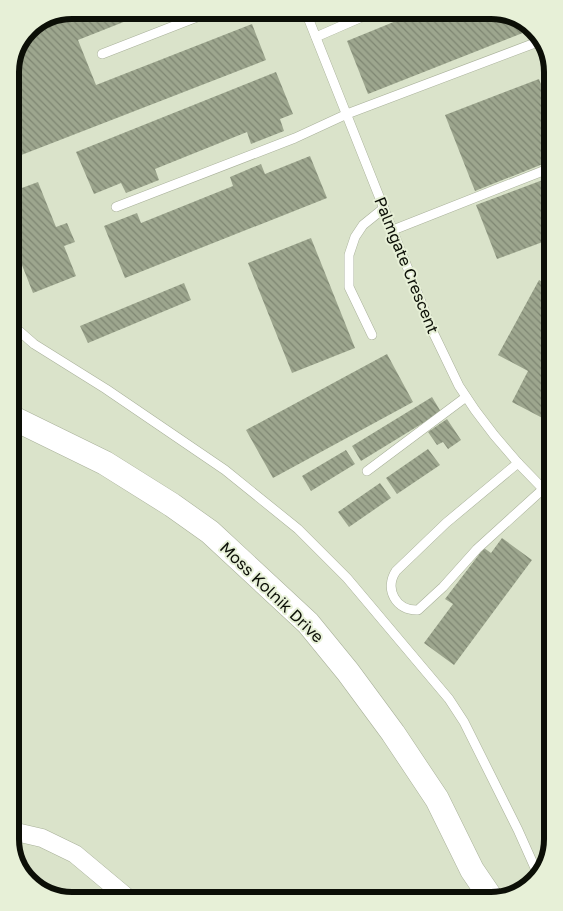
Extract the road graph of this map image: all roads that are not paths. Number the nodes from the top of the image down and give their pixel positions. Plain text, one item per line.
1 (192, 19) edge
2 (309, 19) edge
3 (357, 19) edge
4 (316, 37) junction
5 (536, 43) edge
6 (102, 54) dead end
7 (346, 114) junction
8 (544, 171) edge
9 (116, 207) dead end
10 (384, 208) junction
11 (393, 230) junction
12 (19, 331) edge
13 (372, 335) dead end
14 (466, 397) junction
15 (19, 421) edge
16 (518, 463) junction
17 (367, 471) dead end
18 (542, 490) joint
19 (19, 833) edge
20 (535, 869) edge
21 (472, 870) junction
22 (120, 892) edge
23 (475, 892) edge
24 (487, 892) edge

1 - 6 lane
2 - 4 lane, Palmgate Crescent
3 - 4 lane
4 - 7 lane, Palmgate Crescent
5 - 7 lane
7 - 9 lane
7 - 10 lane, Palmgate Crescent
8 - 11 lane
10 - 11 lane, Palmgate Crescent
10 - 13 lane
11 - 14 lane, Palmgate Crescent
12 - 20 lane
14 - 16 lane, Palmgate Crescent
14 - 17 lane
15 - 21 main road, Moss Kolnik Drive
16 - 18 lane, Palmgate Crescent
16 - 18 lane
19 - 22 street
21 - 23 main road, Moss Kolnik Drive
21 - 24 main road, Moss Kolnik Drive

